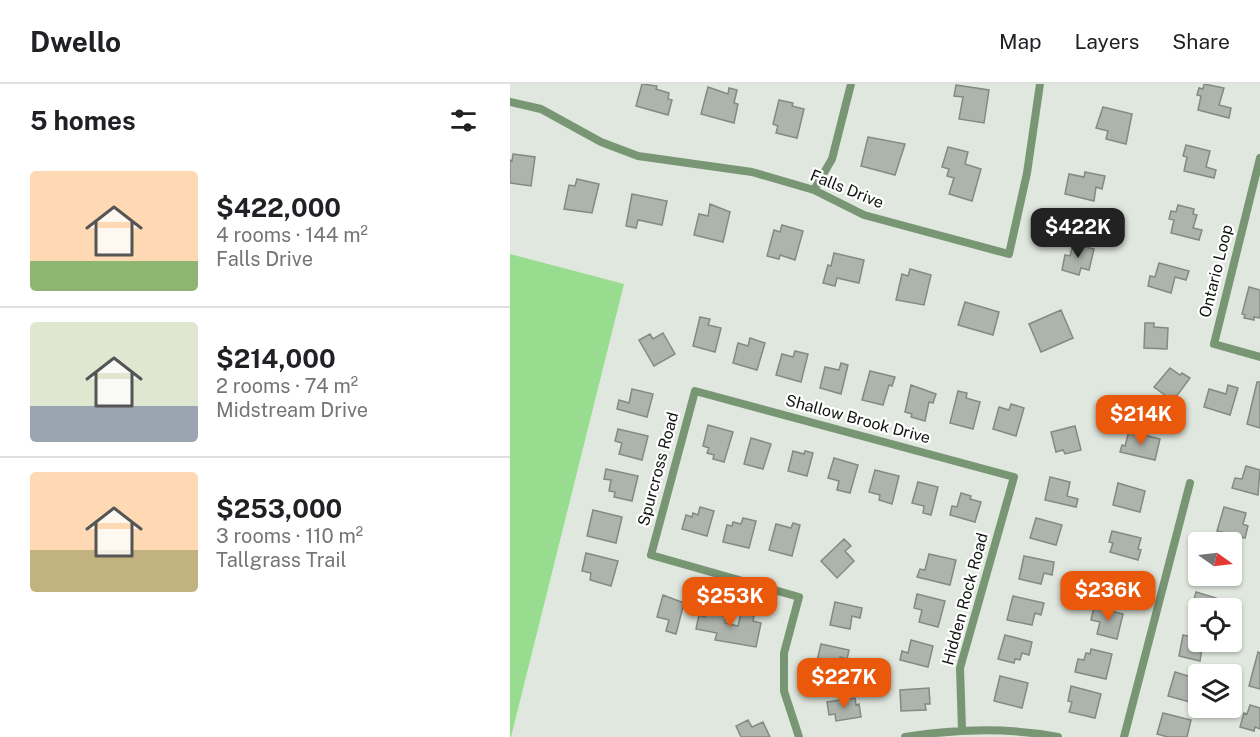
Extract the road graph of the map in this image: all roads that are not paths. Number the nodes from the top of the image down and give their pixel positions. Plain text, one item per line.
1 (851, 84) edge
2 (1040, 84) edge
3 (510, 102) edge
4 (1260, 158) edge
5 (1257, 180) edge
6 (814, 190) junction
7 (1260, 357) edge
8 (695, 391) joint
9 (1014, 477) joint
10 (1190, 483) dead end
11 (962, 730) junction
12 (799, 737) edge
13 (905, 737) edge
14 (1058, 737) edge
15 (1124, 737) edge

1 - 6 street
2 - 6 street, Falls Drive
3 - 6 street, Falls Drive
4 - 5 street, Ontario Loop
5 - 7 street, Ontario Loop
8 - 9 street, Shallow Brook Drive
8 - 12 street, Spurcross Road
9 - 11 street, Hidden Rock Road
10 - 15 street
11 - 13 street
11 - 14 street

